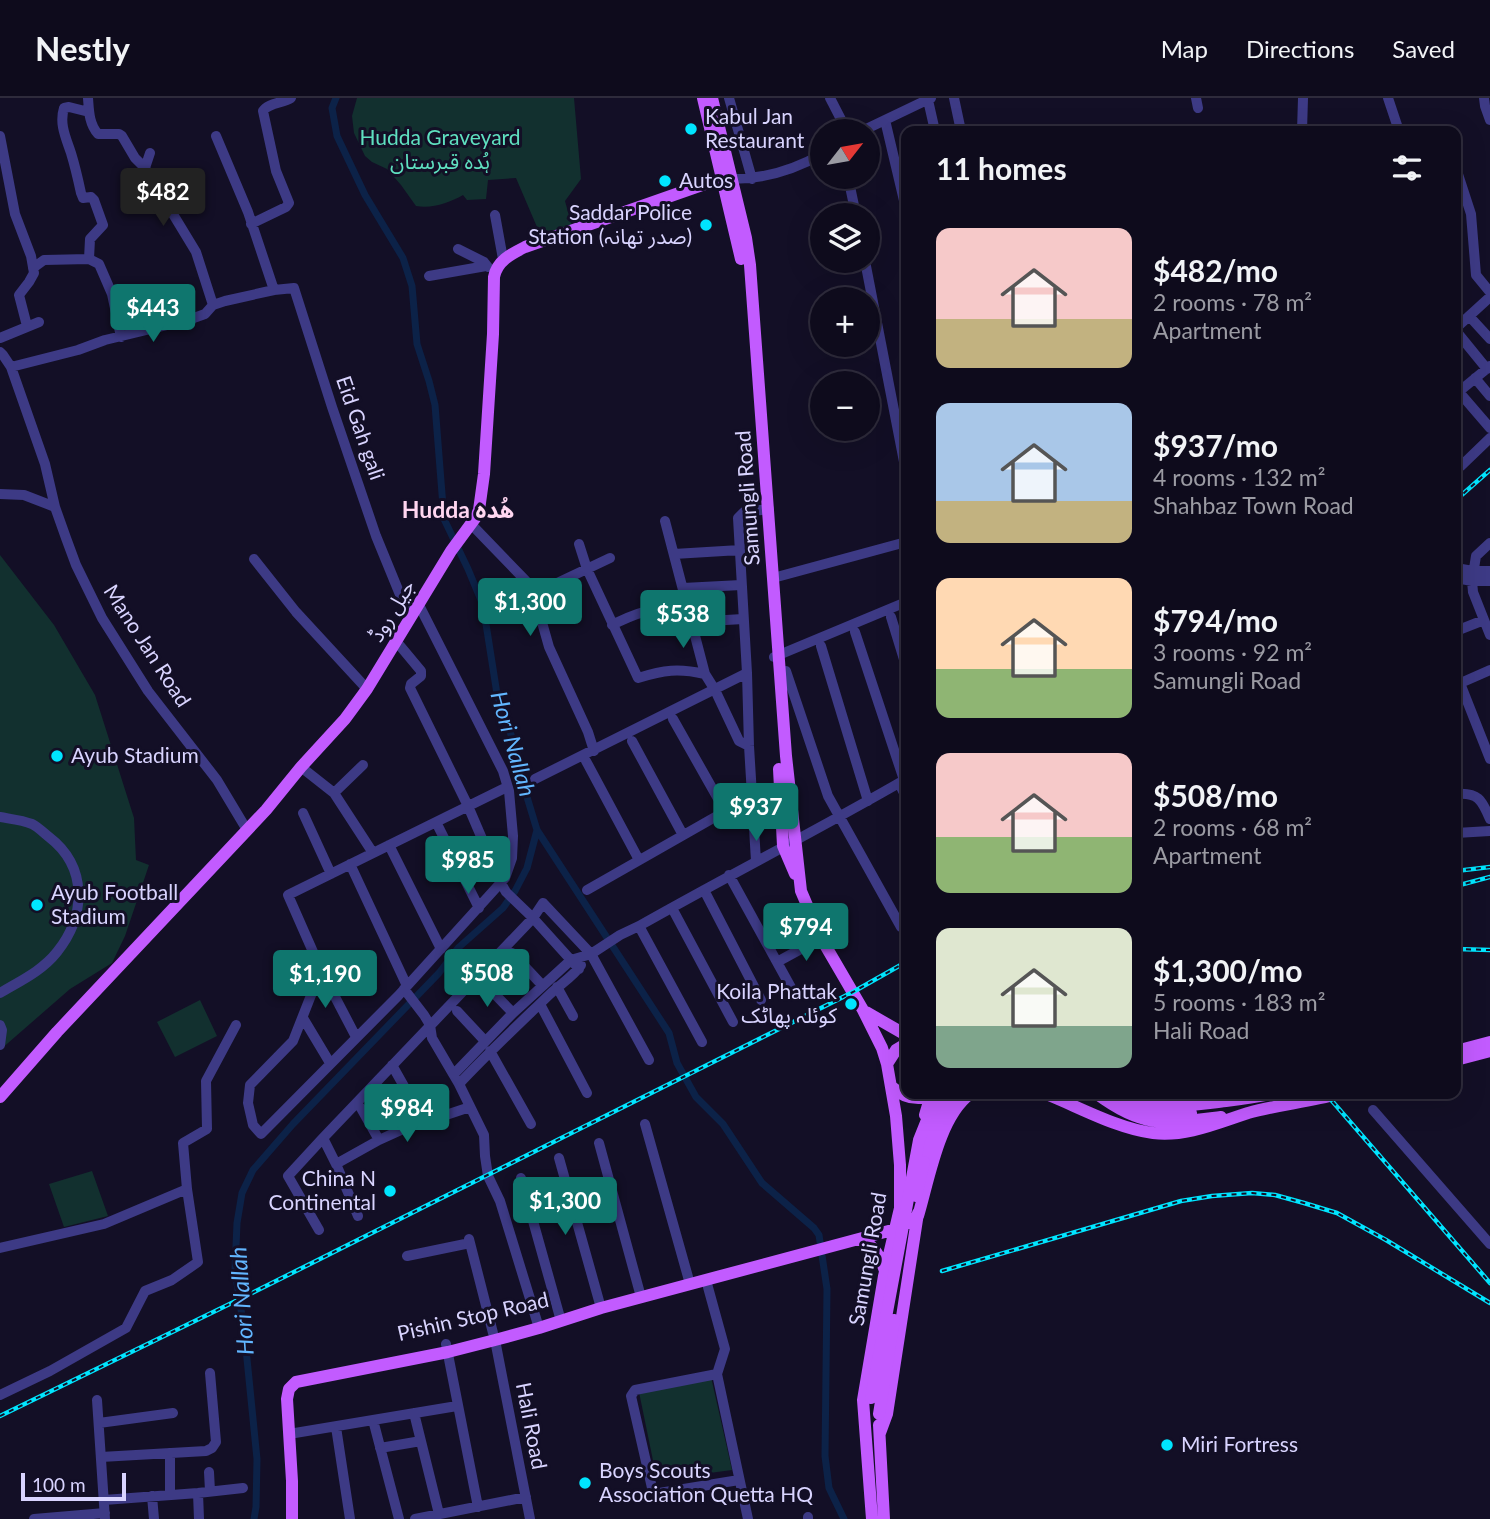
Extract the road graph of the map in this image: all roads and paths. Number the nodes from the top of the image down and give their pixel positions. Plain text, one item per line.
1 (88, 98) edge
2 (291, 98) edge
3 (703, 98) edge
4 (712, 98) edge
5 (729, 98) edge
6 (831, 98) edge
7 (954, 98) edge
8 (1303, 98) edge
9 (1388, 98) edge
10 (1485, 98) edge
11 (929, 99) edge
12 (89, 111) junction
13 (841, 119) edge
14 (885, 120) junction
15 (1490, 120) edge
16 (880, 122) edge
17 (934, 126) edge
18 (960, 126) edge
19 (1302, 126) edge
20 (1397, 126) edge
21 (0, 136) edge
22 (216, 136) dead end
23 (150, 153) dead end
24 (810, 161) edge
25 (145, 168) junction
26 (727, 178) junction
27 (752, 179) junction
28 (1461, 183) edge
29 (901, 188) edge
30 (495, 215) dead end
31 (251, 224) junction
32 (458, 249) dead end
33 (89, 259) junction
34 (495, 265) junction
35 (33, 268) junction
36 (867, 273) edge
37 (429, 276) dead end
38 (274, 290) junction
39 (1489, 300) edge
40 (213, 305) junction
41 (1469, 316) junction
42 (38, 321) dead end
43 (1461, 324) edge
44 (27, 326) junction
45 (1461, 335) edge
46 (121, 337) junction
47 (0, 338) edge
48 (1490, 339) edge
49 (0, 352) edge
50 (11, 367) junction
51 (1488, 367) edge
52 (1475, 378) junction
53 (1461, 390) edge
54 (1461, 396) edge
55 (1490, 396) edge
56 (1490, 428) edge
57 (1490, 438) edge
58 (901, 446) edge
59 (1461, 465) edge
60 (0, 495) edge
61 (55, 507) junction
62 (765, 510) junction
63 (665, 521) dead end
64 (471, 524) junction
65 (901, 543) edge
66 (1490, 543) edge
67 (579, 544) dead end
68 (740, 550) junction
69 (674, 554) junction
70 (610, 558) dead end
71 (254, 559) dead end
72 (587, 569) junction
73 (1461, 570) edge
74 (1490, 571) edge
75 (1472, 576) junction
76 (1461, 577) edge
77 (773, 578) junction
78 (1490, 581) edge
79 (741, 585) junction
80 (683, 588) junction
81 (534, 594) junction
82 (901, 604) edge
83 (416, 610) junction
84 (891, 617) dead end
85 (691, 618) junction
86 (743, 619) junction
87 (1484, 620) junction
88 (612, 625) junction
89 (1461, 629) edge
90 (855, 632) dead end
91 (1490, 635) edge
92 (396, 641) junction
93 (821, 646) dead end
94 (901, 650) edge
95 (776, 656) junction
96 (1490, 670) edge
97 (786, 671) dead end
98 (747, 673) junction
99 (705, 674) junction
100 (1461, 683) edge
101 (367, 690) junction
102 (715, 690) junction
103 (1461, 691) edge
104 (673, 719) dead end
105 (632, 741) dead end
106 (749, 746) junction
107 (594, 751) junction
108 (1490, 759) edge
109 (586, 761) dead end
110 (363, 765) dead end
111 (301, 767) junction
112 (901, 774) edge
113 (535, 779) dead end
114 (901, 781) edge
115 (508, 787) junction
116 (334, 793) junction
117 (1461, 794) edge
118 (752, 796) junction
119 (868, 801) junction
120 (468, 806) junction
121 (0, 811) edge
122 (725, 811) junction
123 (303, 813) dead end
124 (0, 817) edge
125 (840, 817) junction
126 (13, 819) junction
127 (1490, 820) edge
128 (436, 822) junction
129 (247, 830) junction
130 (1490, 831) edge
131 (1461, 833) edge
132 (683, 835) junction
133 (789, 843) junction
134 (389, 845) junction
135 (373, 853) junction
136 (639, 860) junction
137 (756, 861) junction
138 (350, 864) junction
139 (331, 874) junction
140 (729, 875) junction
141 (503, 888) junction
142 (587, 890) dead end
143 (704, 890) junction
144 (479, 908) junction
145 (672, 908) junction
146 (533, 918) junction
147 (639, 926) junction
148 (901, 927) dead end
149 (821, 938) junction
150 (441, 949) junction
151 (512, 953) dead end
152 (592, 953) junction
153 (572, 960) junction
154 (777, 962) junction
155 (579, 969) junction
156 (321, 970) junction
157 (484, 983) dead end
158 (542, 985) junction
159 (557, 987) junction
160 (406, 990) junction
161 (0, 993) edge
162 (794, 993) dead end
163 (761, 1000) dead end
164 (540, 1004) junction
165 (457, 1010) dead end
166 (863, 1010) junction
167 (513, 1013) junction
168 (573, 1016) dead end
169 (303, 1018) junction
170 (733, 1022) dead end
171 (236, 1024) dead end
172 (0, 1025) edge
173 (430, 1025) junction
174 (901, 1032) edge
175 (356, 1037) junction
176 (702, 1042) dead end
177 (1490, 1042) edge
178 (0, 1045) edge
179 (488, 1046) junction
180 (901, 1047) edge
181 (1461, 1050) edge
182 (1490, 1051) edge
183 (1461, 1059) edge
184 (649, 1060) dead end
185 (330, 1063) junction
186 (887, 1064) junction
187 (392, 1065) junction
188 (453, 1074) junction
189 (459, 1084) junction
190 (892, 1087) junction
191 (587, 1093) dead end
192 (901, 1094) edge
193 (0, 1097) edge
194 (933, 1099) edge
195 (936, 1099) edge
196 (954, 1099) edge
197 (966, 1099) edge
198 (1058, 1099) edge
199 (1105, 1099) edge
200 (1121, 1099) edge
201 (1139, 1099) edge
202 (1245, 1099) joint
203 (1315, 1099) edge
204 (470, 1107) junction
205 (361, 1108) dead end
206 (1373, 1110) dead end
207 (1249, 1113) junction
208 (1208, 1115) junction
209 (424, 1120) junction
210 (531, 1124) dead end
211 (645, 1124) dead end
212 (323, 1138) junction
213 (379, 1140) junction
214 (599, 1143) dead end
215 (559, 1158) dead end
216 (337, 1164) junction
217 (521, 1178) dead end
218 (187, 1189) junction
219 (898, 1215) junction
220 (358, 1216) dead end
221 (918, 1216) junction
222 (896, 1229) junction
223 (319, 1230) dead end
224 (861, 1239) junction
225 (1490, 1244) edge
226 (0, 1248) edge
227 (805, 1251) junction
228 (407, 1256) dead end
229 (886, 1271) junction
230 (706, 1280) junction
231 (689, 1282) junction
232 (641, 1295) junction
233 (600, 1306) junction
234 (561, 1319) junction
235 (538, 1326) junction
236 (494, 1337) junction
237 (447, 1348) junction
238 (210, 1373) dead end
239 (717, 1374) junction
240 (0, 1395) edge
241 (97, 1400) dead end
242 (457, 1406) junction
243 (173, 1413) dead end
244 (414, 1413) junction
245 (373, 1420) junction
246 (866, 1421) junction
247 (99, 1423) junction
248 (336, 1427) junction
249 (880, 1433) junction
250 (289, 1434) junction
251 (421, 1441) junction
252 (380, 1448) junction
253 (170, 1453) junction
254 (101, 1457) junction
255 (209, 1472) dead end
256 (739, 1480) junction
257 (243, 1488) dead end
258 (210, 1491) junction
259 (198, 1493) junction
260 (170, 1495) junction
261 (152, 1496) junction
262 (526, 1497) junction
263 (104, 1500) junction
264 (478, 1507) junction
265 (439, 1514) junction
266 (105, 1516) edge
267 (62, 1518) edge
268 (34, 1519) edge
269 (154, 1519) edge
270 (199, 1519) edge
271 (285, 1519) edge
272 (292, 1519) edge
273 (350, 1519) edge
274 (399, 1519) edge
275 (415, 1519) edge
276 (530, 1519) edge
277 (748, 1519) edge
278 (872, 1519) edge
279 (884, 1519) edge

1 - 12 street
2 - 31 street
3 - 26 main road, Samungli Road
4 - 26 main road, Samungli Road
5 - 27 street
6 - 13 street
7 - 18 street
8 - 19 street
9 - 20 street
10 - 15 street
11 - 14 street
11 - 17 street
12 - 25 street
12 - 33 street
14 - 16 street
14 - 29 street
21 - 35 street
22 - 31 street
23 - 25 street
24 - 27 street
25 - 40 street
26 - 27 street
26 - 34 main road
26 - 62 main road, Samungli Road
28 - 39 street
30 - 34 street
31 - 38 street
32 - 34 street
33 - 35 street
33 - 46 street
34 - 37 street
34 - 64 main road, جیل روڈ
35 - 44 street
36 - 58 street
38 - 40 street
38 - 83 street, Eid Gah gali
39 - 41 street
40 - 46 street
41 - 43 street
41 - 48 street
42 - 44 street
44 - 47 street
45 - 51 street
46 - 50 street
49 - 50 street, Mano Jan Road
50 - 61 street, Mano Jan Road
51 - 52 street
52 - 53 street
52 - 55 street
54 - 56 street
57 - 59 street
60 - 61 street
61 - 129 street, Mano Jan Road
62 - 68 street
62 - 77 main road, Samungli Road
62 - 95 main road, Samungli Road
63 - 69 street
64 - 81 street
64 - 83 main road, جیل روڈ
65 - 77 street
66 - 75 street
67 - 72 street
68 - 69 street
68 - 79 street
69 - 80 street
70 - 72 street
71 - 101 street
72 - 81 street
72 - 88 street
73 - 75 street
74 - 75 street
75 - 76 street
75 - 78 street
75 - 87 street
77 - 95 main road, Samungli Road
79 - 80 street
79 - 86 street
80 - 85 street
81 - 107 street
82 - 95 street
83 - 92 main road, جیل روڈ
83 - 115 street, Eid Gah gali
84 - 94 street
85 - 86 street
85 - 88 street
85 - 99 street
86 - 98 street
87 - 89 street
87 - 91 street
88 - 99 street
90 - 112 street
92 - 101 main road, جیل روڈ
92 - 120 street
93 - 119 street
95 - 133 main road, Samungli Road
96 - 100 street
97 - 125 street
98 - 102 street
98 - 106 street
99 - 102 street
101 - 111 main road, جیل روڈ
102 - 106 street
102 - 107 street
103 - 108 street
104 - 122 street
105 - 132 street
106 - 118 street
107 - 113 street
109 - 136 street
110 - 116 street
111 - 116 street
111 - 129 main road, جیل روڈ
114 - 119 street
115 - 120 street
115 - 141 street, Eid Gah gali
116 - 135 street
117 - 127 street
118 - 122 street
118 - 137 street
119 - 125 street
120 - 128 street
120 - 141 street
121 - 126 street
122 - 132 street
123 - 139 street
124 - 126 street
125 - 133 street
125 - 148 street
126 - 161 street
128 - 134 street
128 - 144 street
129 - 193 main road, جیل روڈ
130 - 131 street
132 - 136 street
133 - 137 street
133 - 149 main road, Samungli Road
134 - 135 street
134 - 150 street
135 - 138 street
136 - 142 street
137 - 140 street
138 - 139 street
138 - 160 street
139 - 156 street
140 - 143 street
140 - 154 street
141 - 144 street, Eid Gah gali
141 - 146 street
143 - 145 street
143 - 163 street
144 - 150 street, Eid Gah gali
145 - 147 street
145 - 170 street
146 - 152 street
146 - 153 street
146 - 173 street
147 - 152 street
147 - 176 street
149 - 154 street
149 - 166 main road, Samungli Road
150 - 160 street, Eid Gah gali
151 - 158 street
152 - 153 street
152 - 155 street
152 - 184 street
153 - 155 street
153 - 158 street
154 - 162 street
155 - 159 street
156 - 169 street
156 - 175 street
157 - 167 street
158 - 167 street
159 - 164 street
159 - 168 street
160 - 173 street
160 - 175 street, Eid Gah gali
164 - 179 street
164 - 191 street
165 - 179 street
166 - 174 main road, Samungli Road
166 - 186 main road, Samungli Road
167 - 179 street
169 - 185 street
169 - 185 street, Eid Gah gali
171 - 218 street
172 - 178 street
173 - 187 street
173 - 188 street
175 - 185 street, Eid Gah gali
177 - 181 main road
179 - 188 street
179 - 189 street
179 - 210 street
180 - 186 main road
182 - 183 main road
186 - 190 main road, Samungli Road
187 - 209 street
187 - 212 street
188 - 189 street
189 - 204 street
190 - 192 main road
190 - 219 main road, Samungli Road
194 - 221 main road, Samungli Road
195 - 246 main road, bridge
196 - 249 main road, bridge
197 - 221 main road
198 - 207 main road
199 - 208 main road
200 - 208 main road
201 - 202 main road
202 - 208 main road
203 - 207 main road
204 - 209 street
204 - 235 street
205 - 213 street
206 - 225 street
207 - 208 main road
209 - 213 street
211 - 231 street
212 - 216 street
212 - 223 street
213 - 216 street
214 - 232 street
215 - 233 street
216 - 220 street
217 - 234 street
218 - 226 street
218 - 240 street
219 - 222 main road, Samungli Road
219 - 227 main road
221 - 222 main road
221 - 249 main road, Samungli Road
222 - 224 main road
222 - 229 main road, Samungli Road
224 - 227 main road
224 - 229 main road
227 - 230 main road, Pishin Stop Road
227 - 231 main road, Pishin Stop Road
228 - 236 street, Hali Road
229 - 246 main road, Samungli Road
230 - 231 main road, Pishin Stop Road
230 - 239 street
231 - 232 main road, Pishin Stop Road
232 - 233 main road, Pishin Stop Road
233 - 234 main road, Pishin Stop Road
234 - 235 main road, Pishin Stop Road
235 - 236 main road, Pishin Stop Road
236 - 237 main road, Pishin Stop Road
236 - 262 street, Hali Road
237 - 242 street
237 - 250 main road, Pishin Stop Road
237 - 271 main road, Pishin Stop Road
238 - 253 street
239 - 256 street
239 - 256 street
241 - 247 street
242 - 244 street
242 - 264 street
243 - 247 street
244 - 245 street
244 - 251 street
245 - 248 street
245 - 252 street
246 - 278 main road, Samungli Road
247 - 254 street
248 - 250 street
248 - 273 street
249 - 279 main road, Samungli Road
250 - 272 main road, Pishin Stop Road
251 - 252 street
251 - 265 street
252 - 274 street
253 - 254 street
253 - 260 street
254 - 263 street
255 - 258 street
256 - 277 street
257 - 258 street
258 - 259 street
259 - 260 street
259 - 270 street
260 - 261 street
261 - 263 street
261 - 269 street
262 - 264 street
262 - 276 street, Hali Road
263 - 266 street
264 - 265 street
265 - 275 street
266 - 267 street
267 - 268 street

